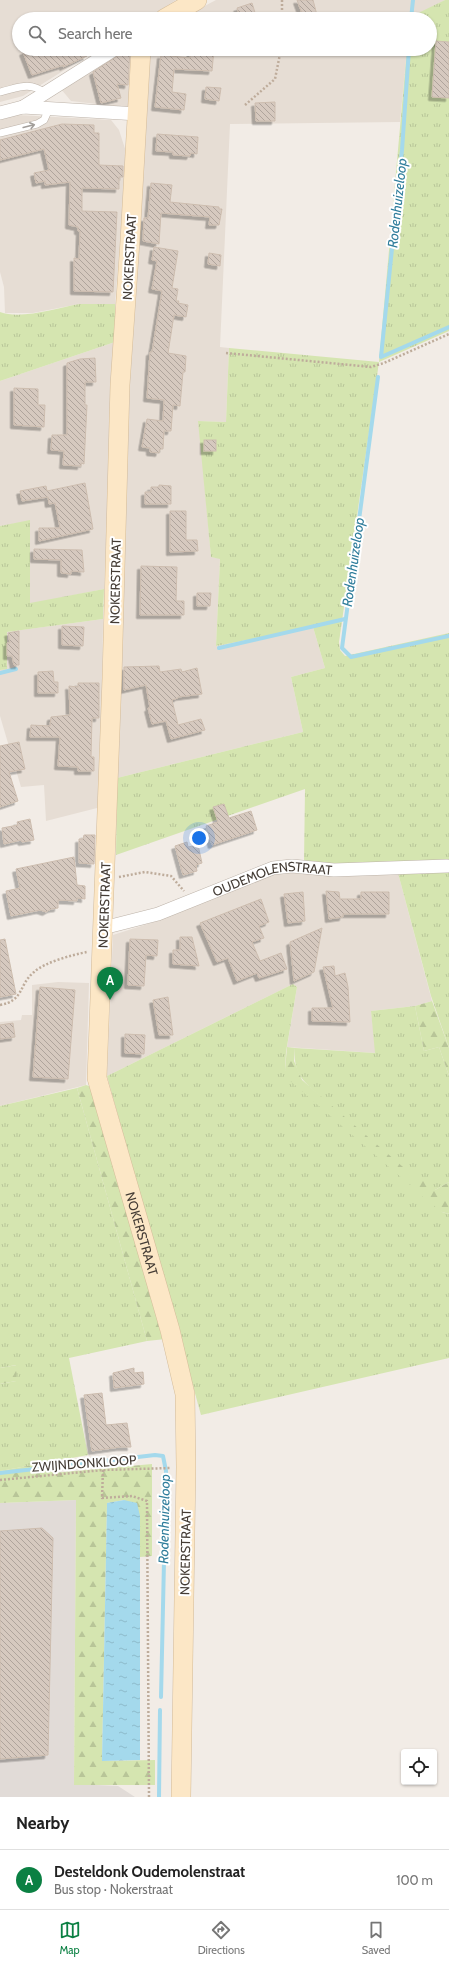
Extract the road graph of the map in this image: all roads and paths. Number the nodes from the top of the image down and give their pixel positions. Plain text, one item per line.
1 (197, 0) edge
2 (282, 0) edge
3 (176, 12) edge
4 (282, 12) edge
5 (104, 56) edge
6 (141, 56) edge
7 (280, 56) edge
8 (0, 92) edge
9 (45, 93) junction
10 (245, 105) dead end
11 (23, 107) junction
12 (49, 109) junction
13 (0, 113) edge
14 (138, 114) junction
15 (0, 133) edge
16 (449, 334) edge
17 (226, 352) dead end
18 (447, 866) dead end
19 (105, 879) junction
20 (187, 903) junction
21 (103, 928) junction
22 (102, 948) junction
23 (0, 1005) edge
24 (170, 1468) dead end
25 (103, 1470) junction
26 (0, 1480) edge
27 (149, 1797) edge
28 (181, 1797) edge

1 - 3 street
2 - 4 path
5 - 9 street
6 - 14 street, NOKERSTRAAT
7 - 10 path
8 - 9 lane
9 - 11 street
11 - 12 street
11 - 13 street
12 - 14 street
15 -> 12 lane
14 - 19 street, NOKERSTRAAT
16 - 17 path
18 - 20 street, OUDEMOLENSTRAAT
19 - 20 path
19 - 21 street, NOKERSTRAAT
20 - 21 street, OUDEMOLENSTRAAT
21 - 22 street, NOKERSTRAAT
22 - 23 path
22 - 28 street, NOKERSTRAAT
24 - 25 path, ZWIJNDONKLOOP
25 - 26 path, ZWIJNDONKLOOP
25 - 27 path

